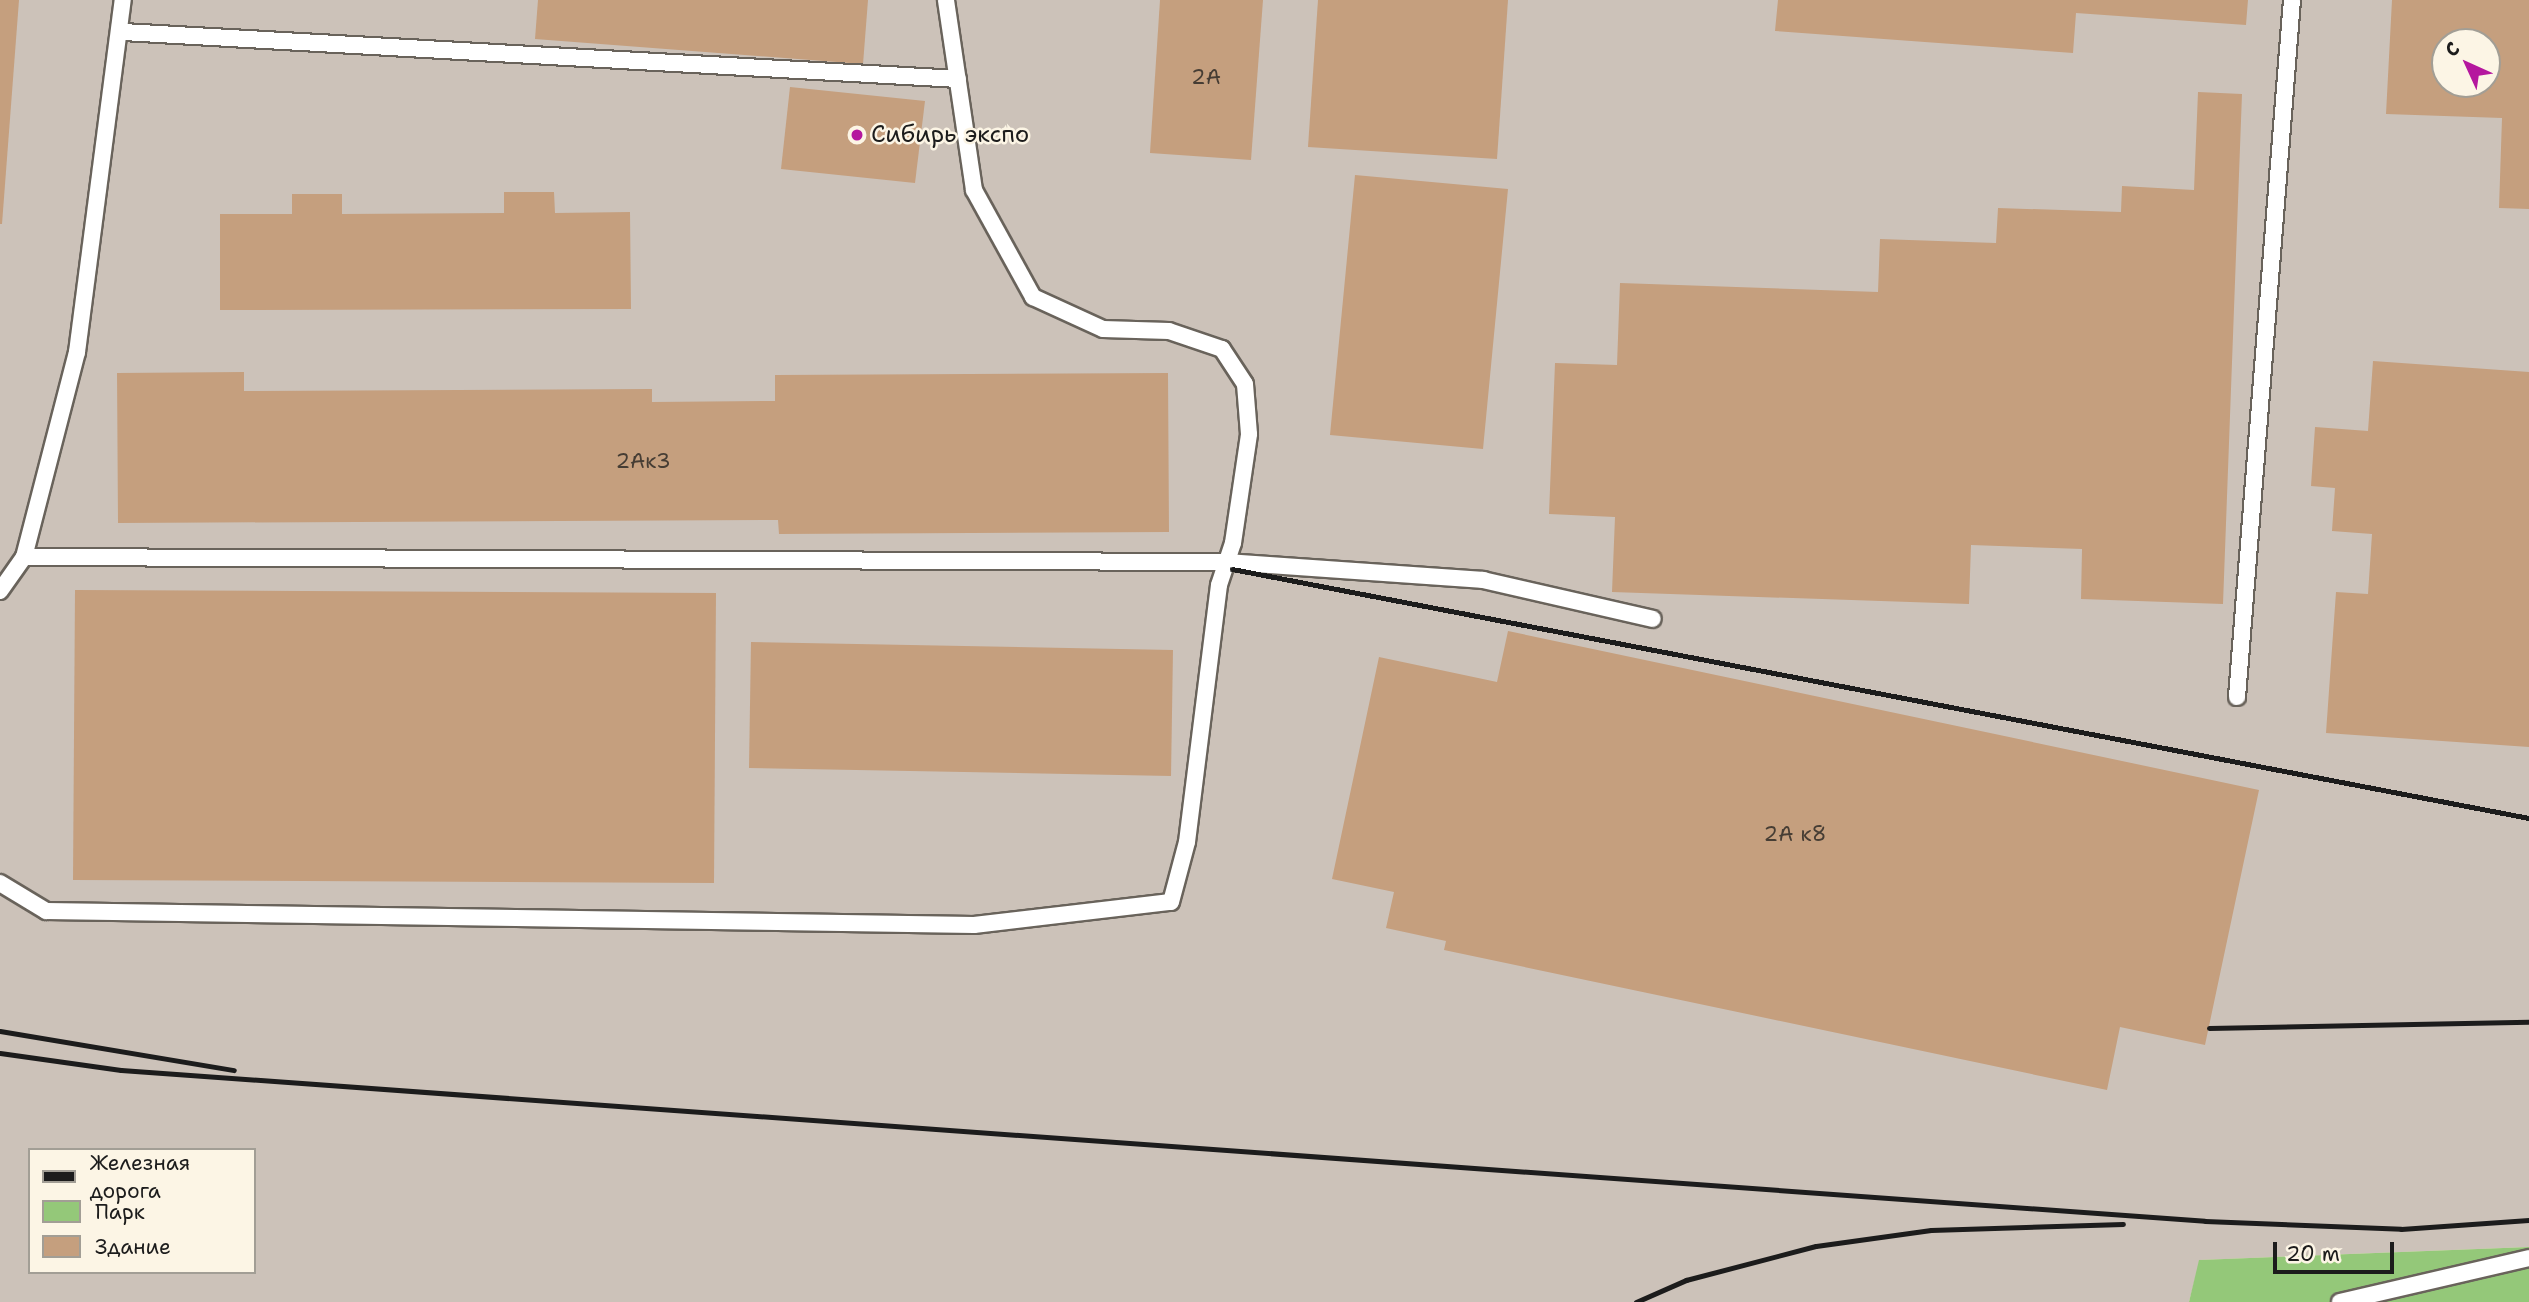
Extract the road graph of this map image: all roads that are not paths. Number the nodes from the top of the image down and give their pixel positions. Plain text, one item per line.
1 (123, 0) edge
2 (946, 0) edge
3 (2292, 0) edge
4 (123, 33) junction
5 (958, 79) junction
6 (24, 557) junction
7 (1227, 562) junction
8 (0, 591) edge
9 (1653, 619) dead end
10 (2238, 697) dead end
11 (0, 883) edge
12 (2529, 1258) edge
13 (2340, 1302) edge

1 - 4 lane
2 - 5 lane
3 - 10 lane
4 - 5 lane
4 - 6 lane
5 - 7 lane
6 - 7 lane
6 - 8 lane
7 - 9 lane
7 - 11 lane
12 - 13 lane

